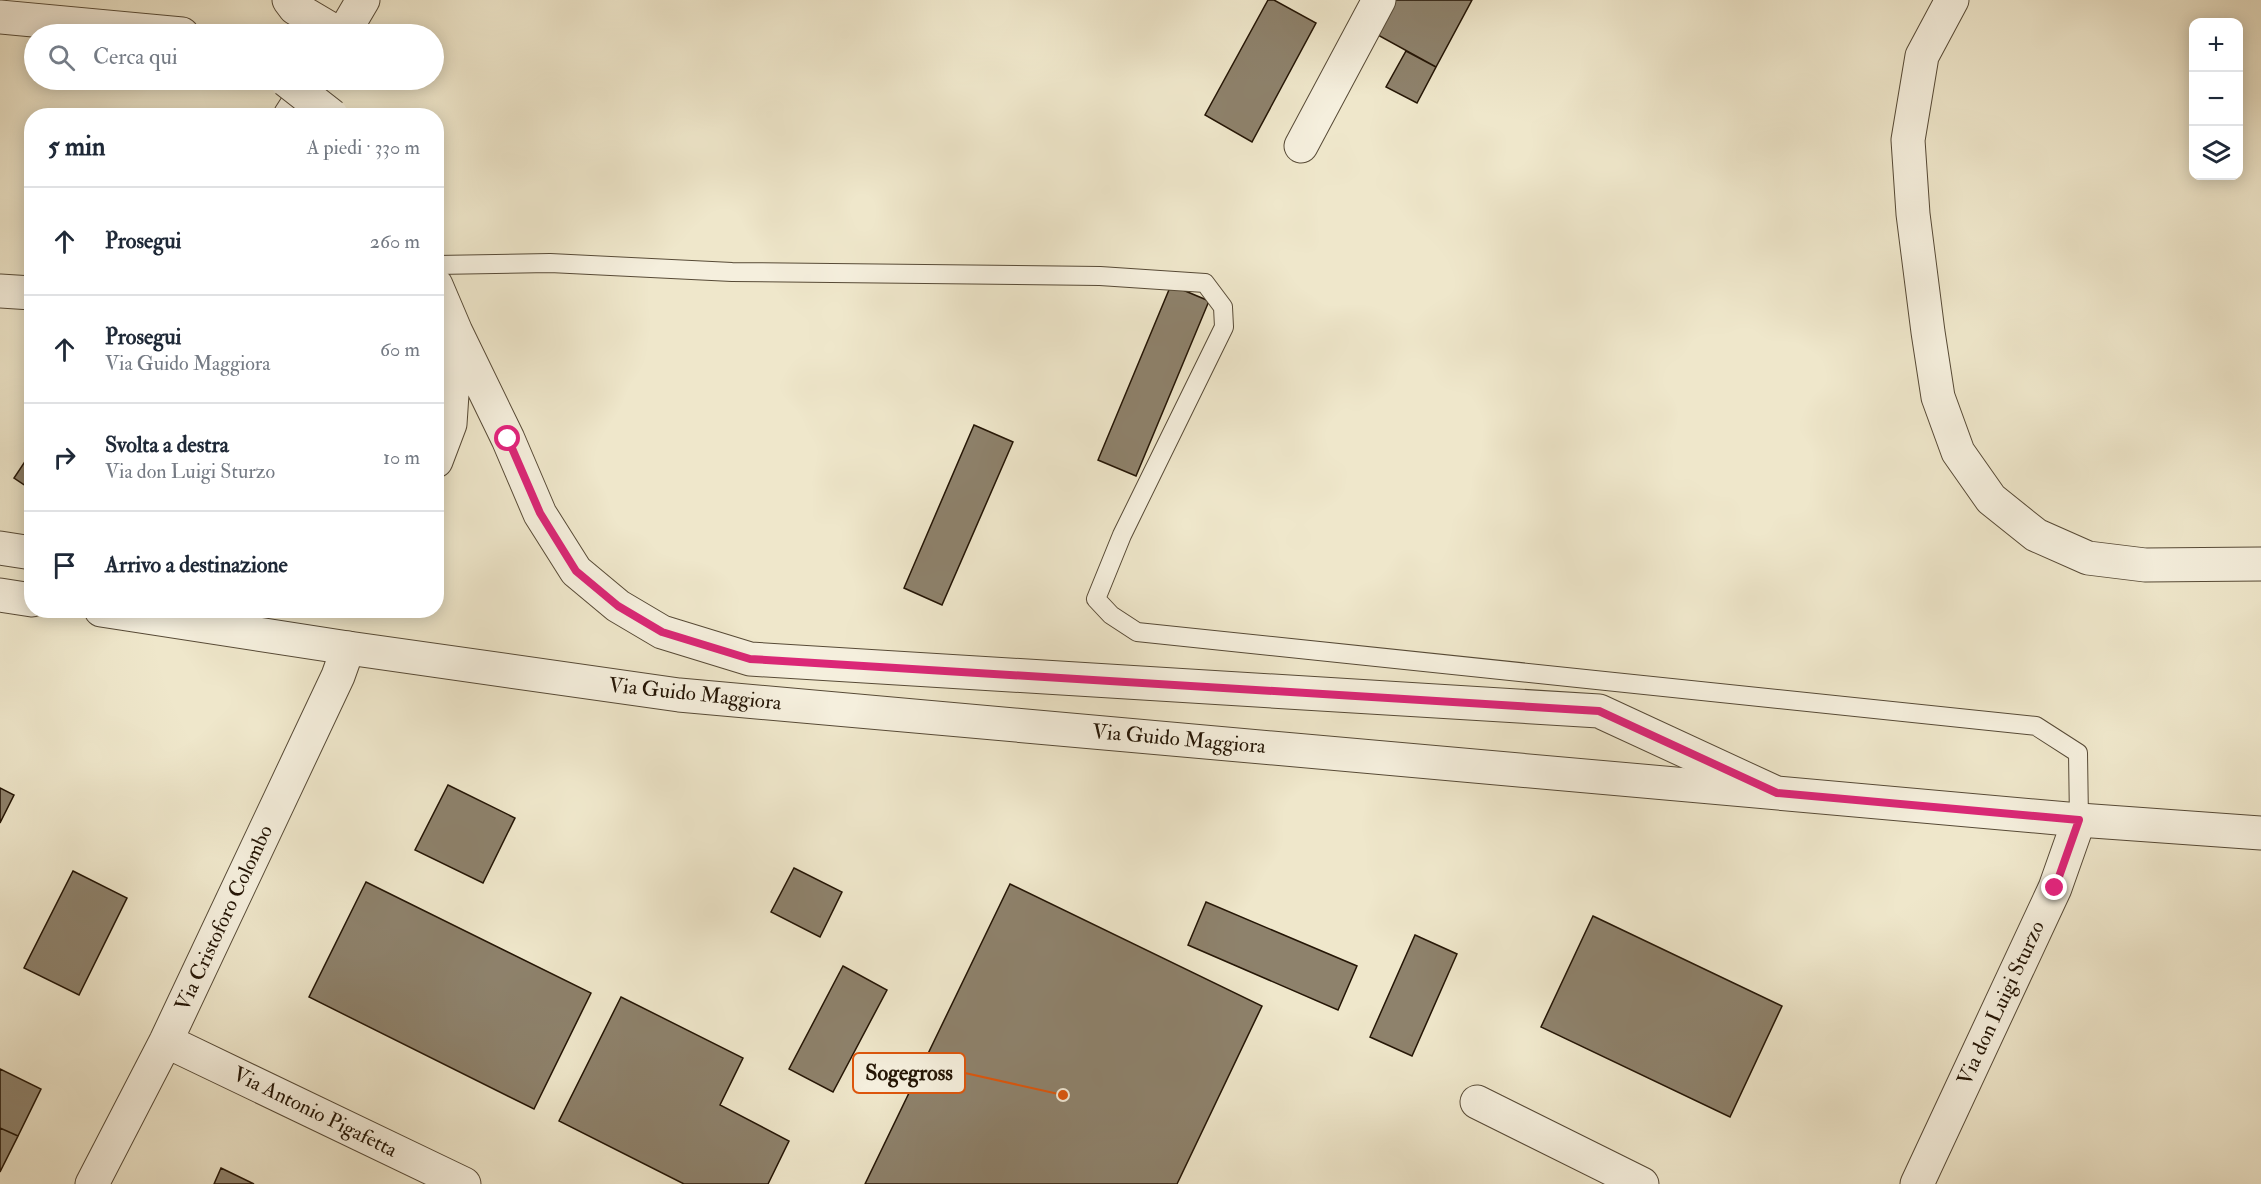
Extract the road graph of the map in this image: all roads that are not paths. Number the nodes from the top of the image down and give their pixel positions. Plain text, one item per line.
1 (289, 0) edge
2 (363, 0) edge
3 (1379, 0) edge
4 (1952, 0) edge
5 (0, 17) edge
6 (75, 24) edge
7 (323, 24) edge
8 (347, 24) edge
9 (299, 90) edge
10 (307, 90) edge
11 (295, 108) edge
12 (322, 108) edge
13 (1301, 146) dead end
14 (444, 265) edge
15 (0, 291) edge
16 (24, 292) edge
17 (444, 304) edge
18 (456, 332) junction
19 (444, 440) edge
20 (0, 548) edge
21 (24, 552) edge
22 (2261, 564) edge
23 (0, 595) edge
24 (24, 599) edge
25 (153, 618) edge
26 (348, 648) junction
27 (1777, 793) junction
28 (2079, 820) junction
29 (2261, 833) edge
30 (166, 1041) junction
31 (1477, 1102) dead end
32 (92, 1184) edge
33 (464, 1184) edge
34 (1642, 1184) edge
35 (1917, 1184) edge

1 - 7 street
2 - 8 street
3 - 13 street
4 - 22 street
5 - 6 street
9 - 12 street, bridge
10 - 11 street
14 - 28 lane
15 - 16 street
17 - 18 street
18 - 19 street
18 - 27 street
20 - 21 street
23 - 24 street
25 - 26 street, Via Guido Maggiora
26 - 27 street, Via Guido Maggiora
26 - 30 street, Via Cristoforo Colombo
27 - 28 street, Via Guido Maggiora
28 - 29 street, Via Guido Maggiora
28 - 35 street, Via don Luigi Sturzo
30 - 32 street, Via Cristoforo Colombo
30 - 33 street, Via Antonio Pigafetta
31 - 34 street

